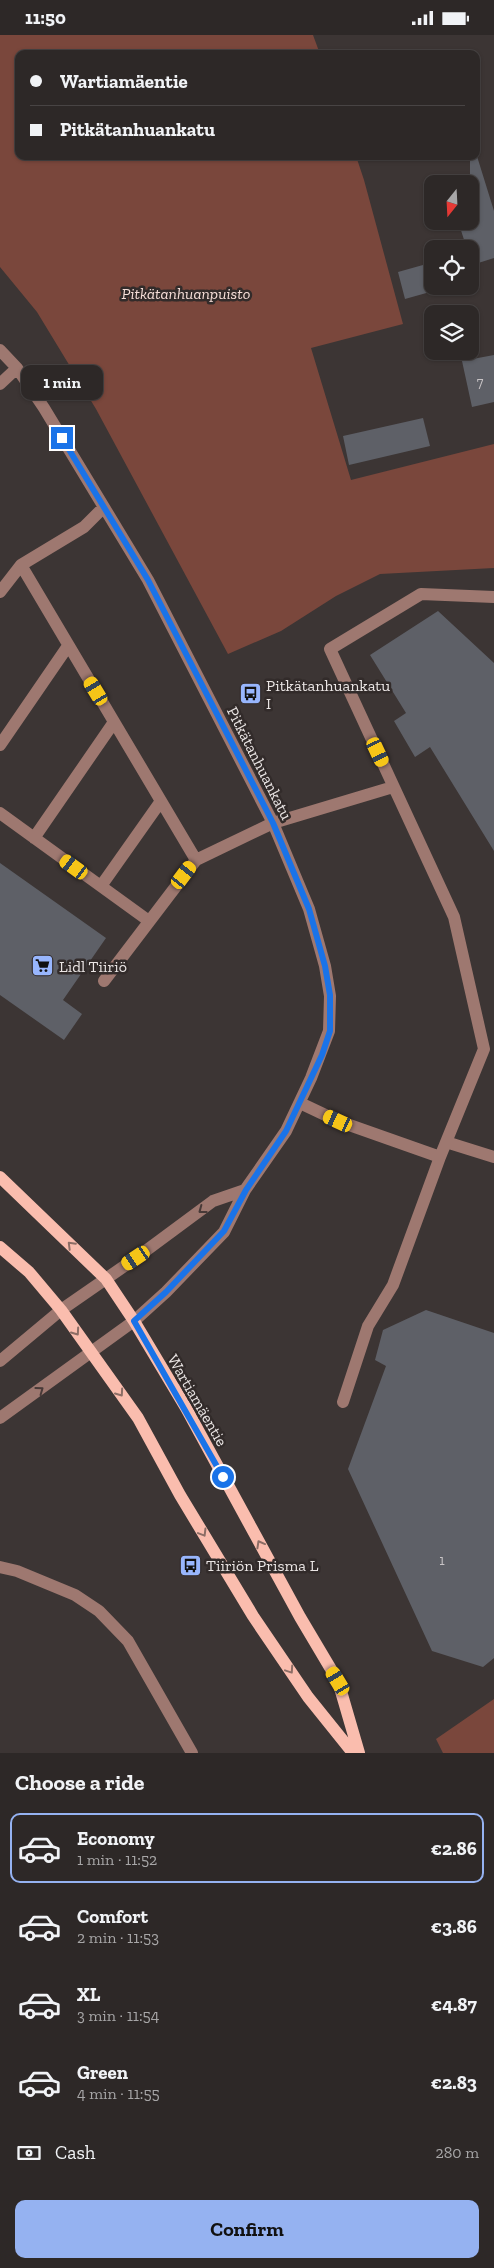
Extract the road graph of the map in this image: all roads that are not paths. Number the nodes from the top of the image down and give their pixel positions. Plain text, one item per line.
1 (0, 349) edge
2 (17, 369) junction
3 (0, 384) edge
4 (103, 507) junction
5 (21, 565) junction
6 (0, 592) edge
7 (494, 597) edge
8 (68, 646) junction
9 (114, 722) junction
10 (0, 745) edge
11 (393, 787) junction
12 (161, 801) junction
13 (0, 813) edge
14 (273, 823) junction
15 (34, 838) junction
16 (196, 860) junction
17 (101, 886) junction
18 (149, 921) junction
19 (104, 981) dead end
20 (300, 1103) junction
21 (446, 1142) junction
22 (440, 1157) junction
23 (494, 1157) edge
24 (0, 1177) edge
25 (246, 1190) junction
26 (0, 1247) edge
27 (106, 1279) junction
28 (61, 1310) junction
29 (134, 1321) junction
30 (92, 1353) junction
31 (0, 1361) edge
32 (343, 1402) dead end
33 (0, 1418) edge
34 (0, 1567) edge
35 (16, 1571) junction
36 (0, 1576) edge
37 (192, 1753) edge
38 (352, 1753) edge
39 (359, 1753) edge

1 - 2 street, Pitkätanhuankatu
2 - 3 street
2 - 4 street, Pitkätanhuankatu
4 - 5 street
4 - 14 street, Pitkätanhuankatu
5 - 6 street
5 - 8 street
7 - 11 street
8 - 9 street
8 - 10 street
9 - 12 street
9 - 15 street
11 - 14 street
11 - 21 street
12 - 16 street
12 - 17 street
13 - 15 street
14 - 16 street
14 - 20 street, Pitkätanhuankatu
15 - 17 street
16 - 18 street
17 - 18 street
18 - 19 street
20 - 22 street
20 - 25 street, Pitkätanhuankatu
21 - 22 street
21 - 23 street
22 - 32 street
27 -> 24 main road, Wartiamäentie
25 -> 27 street
25 - 29 street, Pitkätanhuankatu
26 - 28 main road
27 - 28 street
27 - 29 main road, Wartiamäentie
28 -> 30 main road
28 - 31 street
29 - 30 street, Pitkätanhuankatu
39 -> 29 main road, Wartiamäentie
33 -> 30 street, Pitkätanhuankatu
30 -> 38 main road
34 - 35 street
35 - 36 street
35 - 37 street

